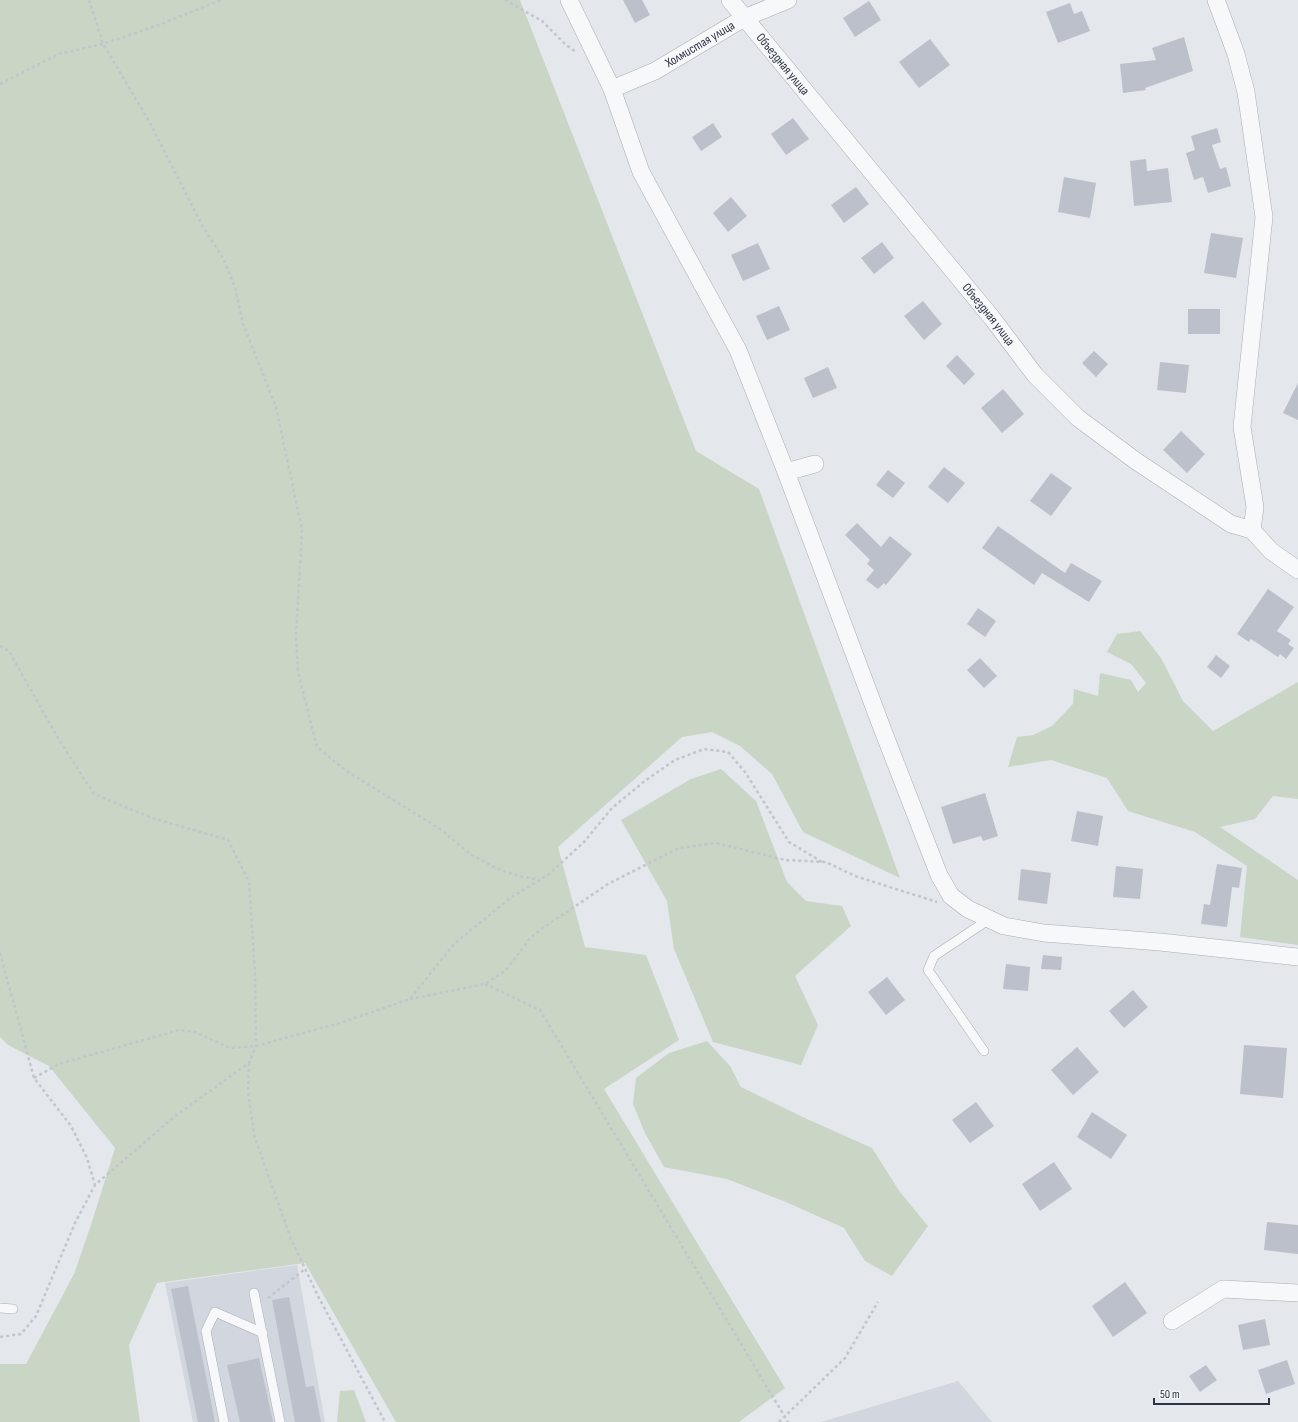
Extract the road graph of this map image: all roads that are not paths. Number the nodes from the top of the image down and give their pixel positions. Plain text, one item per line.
1 (569, 0) edge
2 (730, 0) edge
3 (788, 0) edge
4 (1216, 0) edge
5 (744, 18) junction
6 (612, 89) junction
7 (816, 464) dead end
8 (786, 472) junction
9 (1252, 530) junction
10 (1298, 570) edge
11 (988, 920) junction
12 (1298, 957) edge
13 (984, 1051) dead end
14 (254, 1293) dead end
15 (1298, 1293) edge
16 (0, 1308) edge
17 (13, 1309) dead end
18 (1172, 1321) dead end
19 (263, 1333) junction
20 (224, 1422) edge
21 (280, 1422) edge

1 - 6 street
2 - 5 street, Объездная улица
3 - 5 street, Холмистая улица
4 - 9 street
5 - 6 street, Холмистая улица
5 - 9 street, Объездная улица
6 - 8 street
7 - 8 street
8 - 11 street
9 - 10 street
11 - 12 street
11 - 13 lane
14 - 19 lane
15 - 18 street
16 - 17 lane
19 - 20 lane
19 - 21 lane

